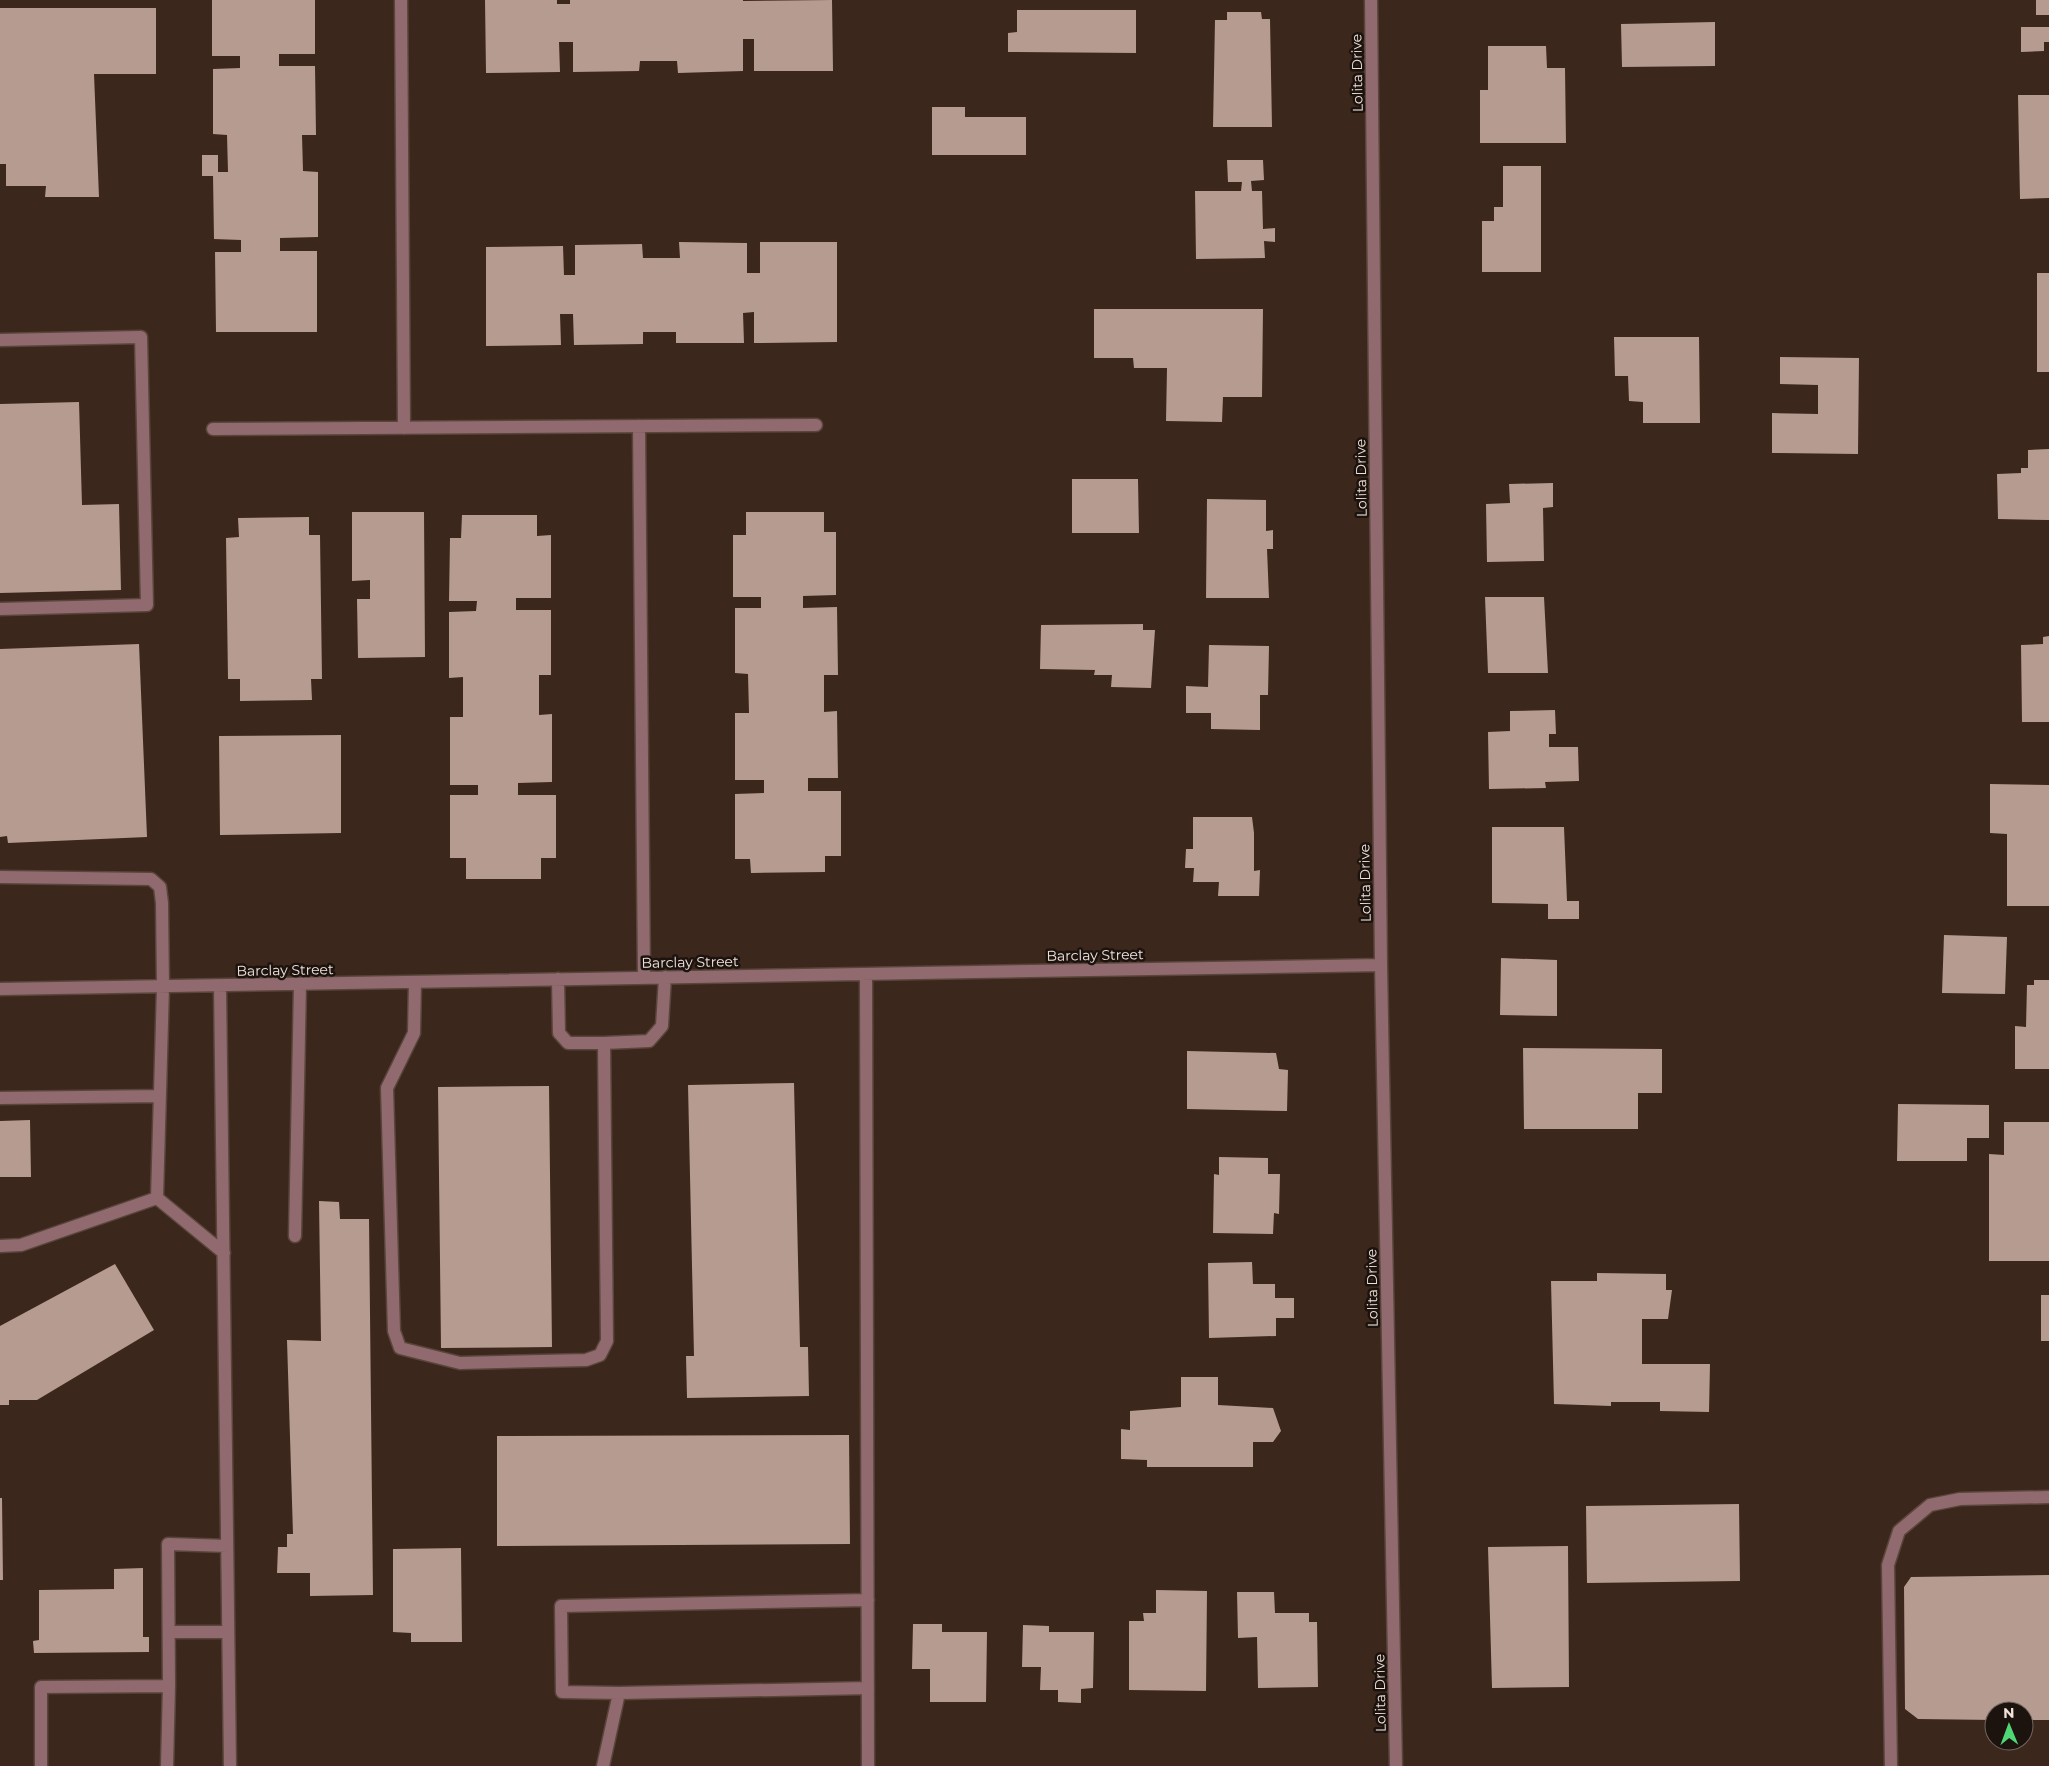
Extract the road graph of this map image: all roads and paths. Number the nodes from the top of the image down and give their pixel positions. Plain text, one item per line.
1 (401, 0) edge
2 (1371, 0) edge
3 (0, 340) edge
4 (816, 425) dead end
5 (639, 426) junction
6 (404, 428) junction
7 (213, 430) dead end
8 (0, 609) edge
9 (0, 877) edge
10 (1381, 966) junction
11 (866, 974) junction
12 (664, 977) junction
13 (644, 978) junction
14 (558, 979) junction
15 (415, 982) junction
16 (300, 984) junction
17 (220, 986) junction
18 (163, 988) junction
19 (0, 989) edge
20 (604, 1043) junction
21 (160, 1096) junction
22 (0, 1098) edge
23 (157, 1198) junction
24 (294, 1236) dead end
25 (0, 1246) edge
26 (224, 1253) junction
27 (2049, 1497) edge
28 (227, 1546) junction
29 (868, 1600) junction
30 (169, 1632) junction
31 (228, 1632) junction
32 (170, 1686) junction
33 (868, 1688) junction
34 (618, 1692) junction
35 (40, 1766) edge
36 (167, 1766) edge
37 (230, 1766) edge
38 (603, 1766) edge
39 (868, 1766) edge
40 (1396, 1766) edge
41 (1891, 1766) edge

1 - 6 street
2 - 10 street, Lolita Drive
3 - 8 street
4 - 5 street
5 - 6 street
5 - 13 street
6 - 7 street
9 - 18 street
10 - 11 street, Barclay Street
10 - 40 street, Lolita Drive
11 - 12 street, Barclay Street
11 - 29 street
12 - 13 street, Barclay Street
12 - 20 street
13 - 14 street, Barclay Street
14 - 15 street, Barclay Street
14 - 20 street
15 - 16 street, Barclay Street
15 - 20 street
16 - 17 street, Barclay Street
16 - 24 street
17 - 18 street, Barclay Street
17 - 26 street
18 - 19 street, Barclay Street
18 - 21 street
21 - 22 street
21 - 23 street
23 - 25 street
23 - 26 street
26 - 28 street
27 - 41 street
28 - 30 street
28 - 31 street
29 - 33 street
29 - 34 street
30 - 31 street
30 - 32 street
31 - 37 street
32 - 35 street
32 - 36 street
33 - 34 street
33 - 39 street
34 - 38 street

